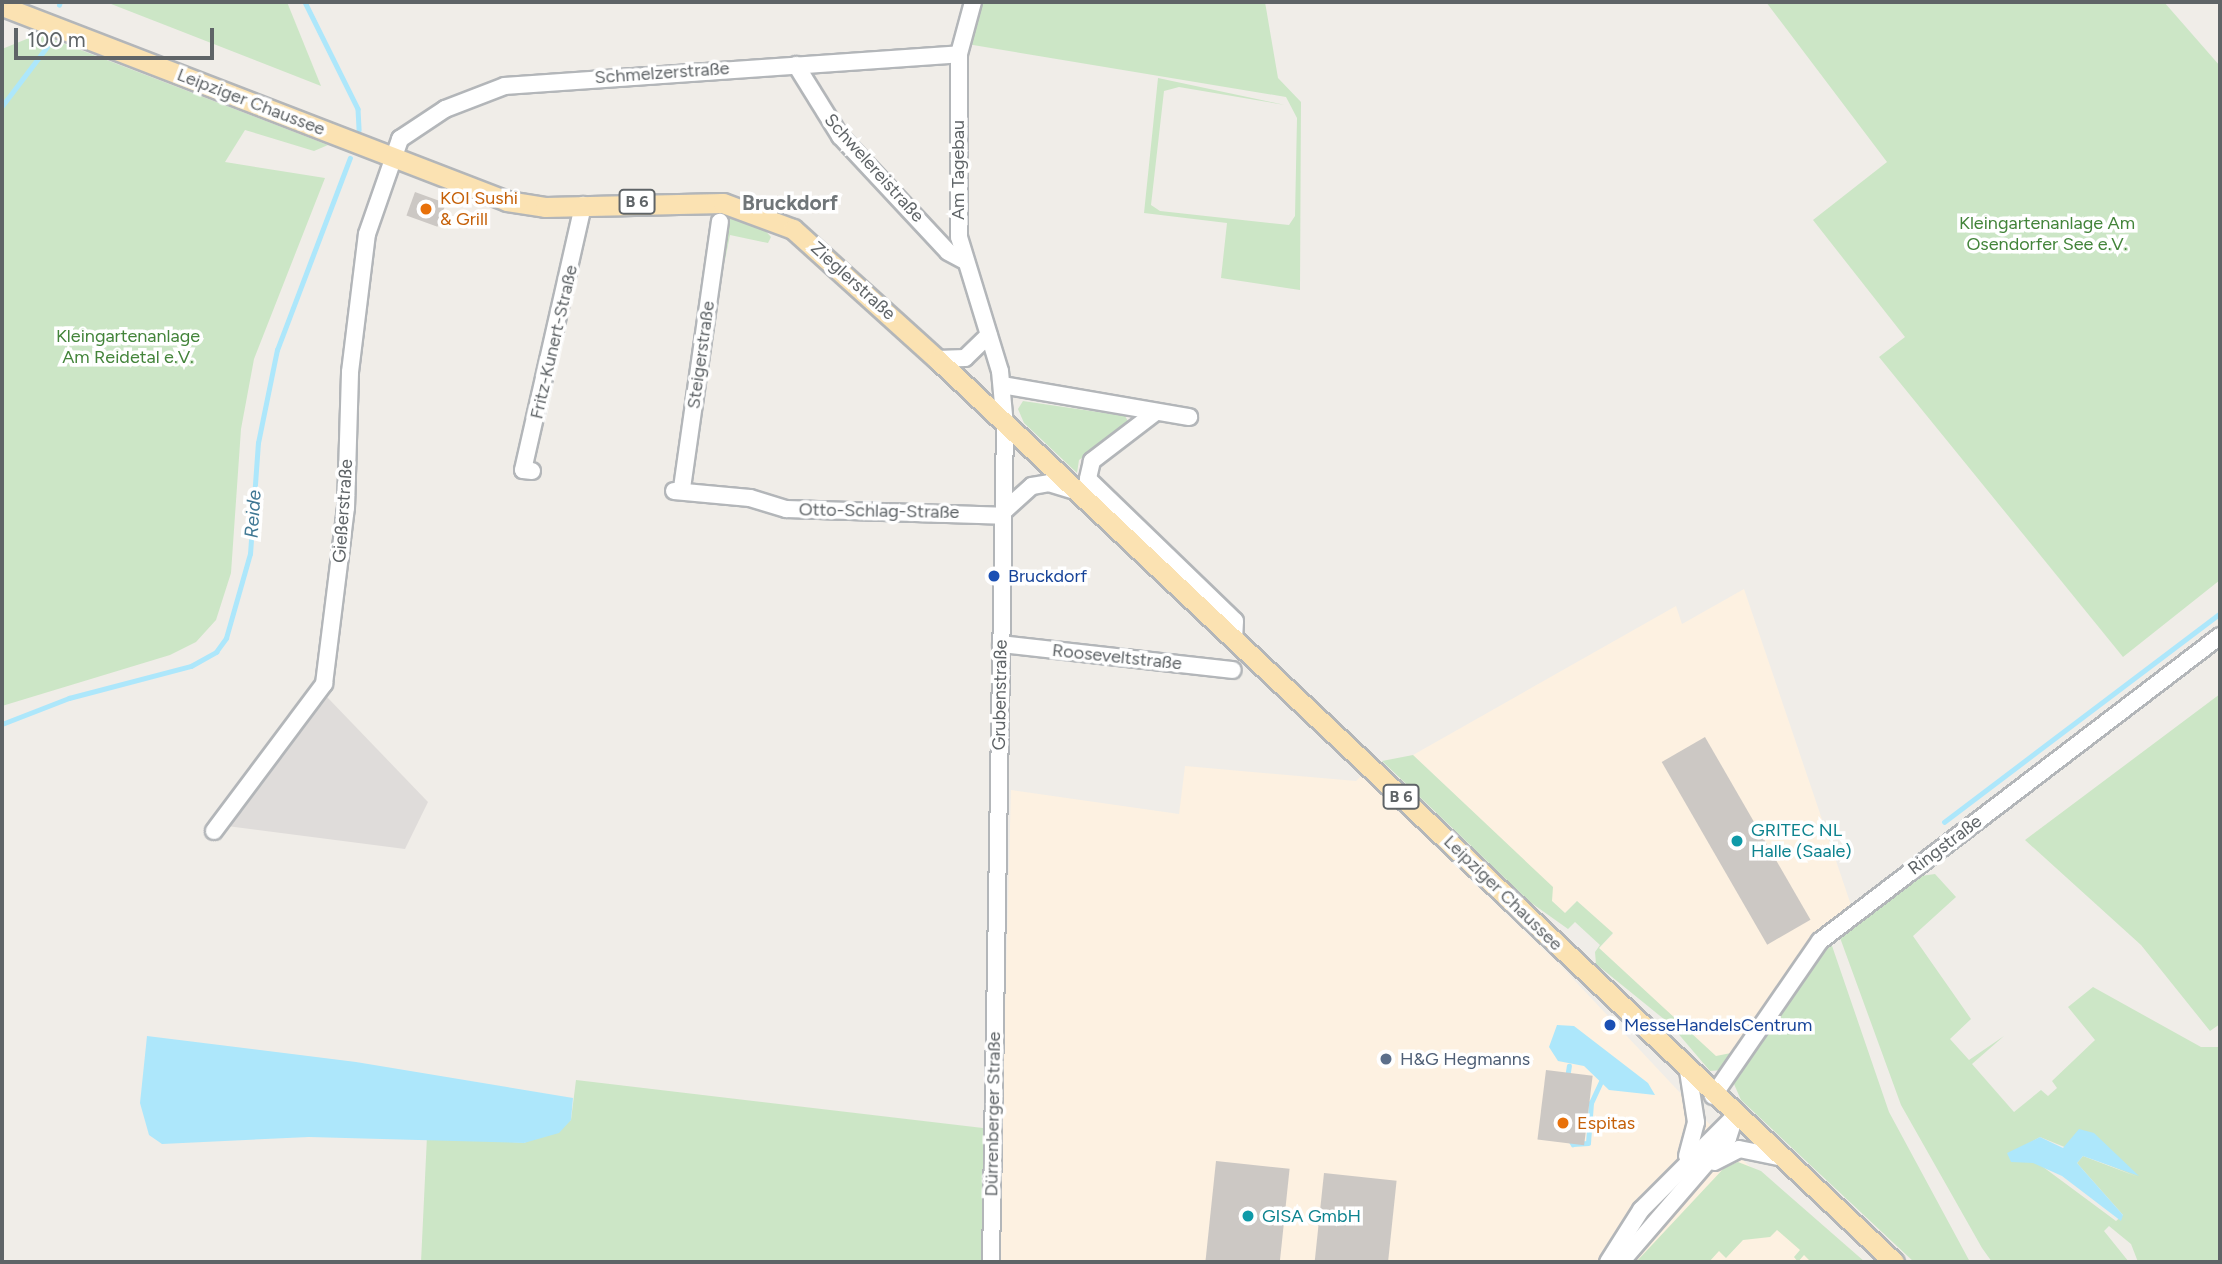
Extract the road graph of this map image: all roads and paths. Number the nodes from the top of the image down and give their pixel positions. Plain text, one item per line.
1 (973, 2) edge
2 (2, 6) edge
3 (959, 54) junction
4 (796, 65) junction
5 (365, 146) joint
6 (394, 159) junction
7 (583, 205) junction
8 (720, 222) dead end
9 (963, 260) junction
10 (989, 335) junction
11 (937, 359) junction
12 (1002, 385) junction
13 (1156, 412) junction
14 (1188, 417) dead end
15 (1005, 426) junction
16 (532, 471) dead end
17 (1080, 485) junction
18 (678, 489) joint
19 (1003, 514) junction
20 (2220, 636) edge
21 (1001, 644) junction
22 (1233, 670) dead end
23 (1268, 672) joint
24 (214, 831) dead end
25 (996, 965) joint
26 (1688, 1071) junction
27 (1713, 1096) junction
28 (1735, 1116) junction
29 (1779, 1157) junction
30 (1683, 1164) junction
31 (1703, 1169) junction
32 (991, 1262) edge
33 (1608, 1262) edge
34 (1621, 1262) edge
35 (1894, 1262) edge

1 - 3 street, Am Tagebau
2 - 5 main road, Leipziger Chaussee / B 6
3 - 4 street, Schmelzerstraße
3 - 9 street, Am Tagebau
4 - 6 street, Schmelzerstraße
4 - 9 street, Schwelereistraße
5 - 6 main road, Zieglerstraße / B 6
6 - 7 main road, Zieglerstraße / B 6
6 - 24 street, Gießerstraße
7 - 11 main road, Zieglerstraße / B 6
7 - 16 street, Fritz-Kunert-Straße
8 - 18 street, Steigerstraße
9 - 10 street, Am Tagebau
10 - 11 street
10 - 12 street, Am Tagebau
11 - 15 main road, Zieglerstraße / B 6
12 - 13 street
12 - 15 street, Am Tagebau
13 - 14 street
13 - 17 street
15 - 17 main road, Zieglerstraße / B 6
15 - 19 street, Grubenstraße
17 - 19 street
17 - 23 main road, Zieglerstraße / B 6
18 - 19 street, Otto-Schlag-Straße
19 - 21 street, Grubenstraße
20 - 27 street, Ringstraße
21 - 22 street, Rooseveltstraße
21 - 25 street, Grubenstraße
23 - 26 main road, Leipziger Chaussee / B 6
25 - 32 street, Dürrenberger Straße
26 - 27 main road, Leipziger Chaussee / B 6
26 - 30 street
27 - 28 main road, Leipziger Chaussee / B 6
28 - 29 main road, B 6
28 - 30 street
28 - 31 street
29 - 31 street
29 - 35 main road, B 6
30 - 33 street
31 - 34 street

